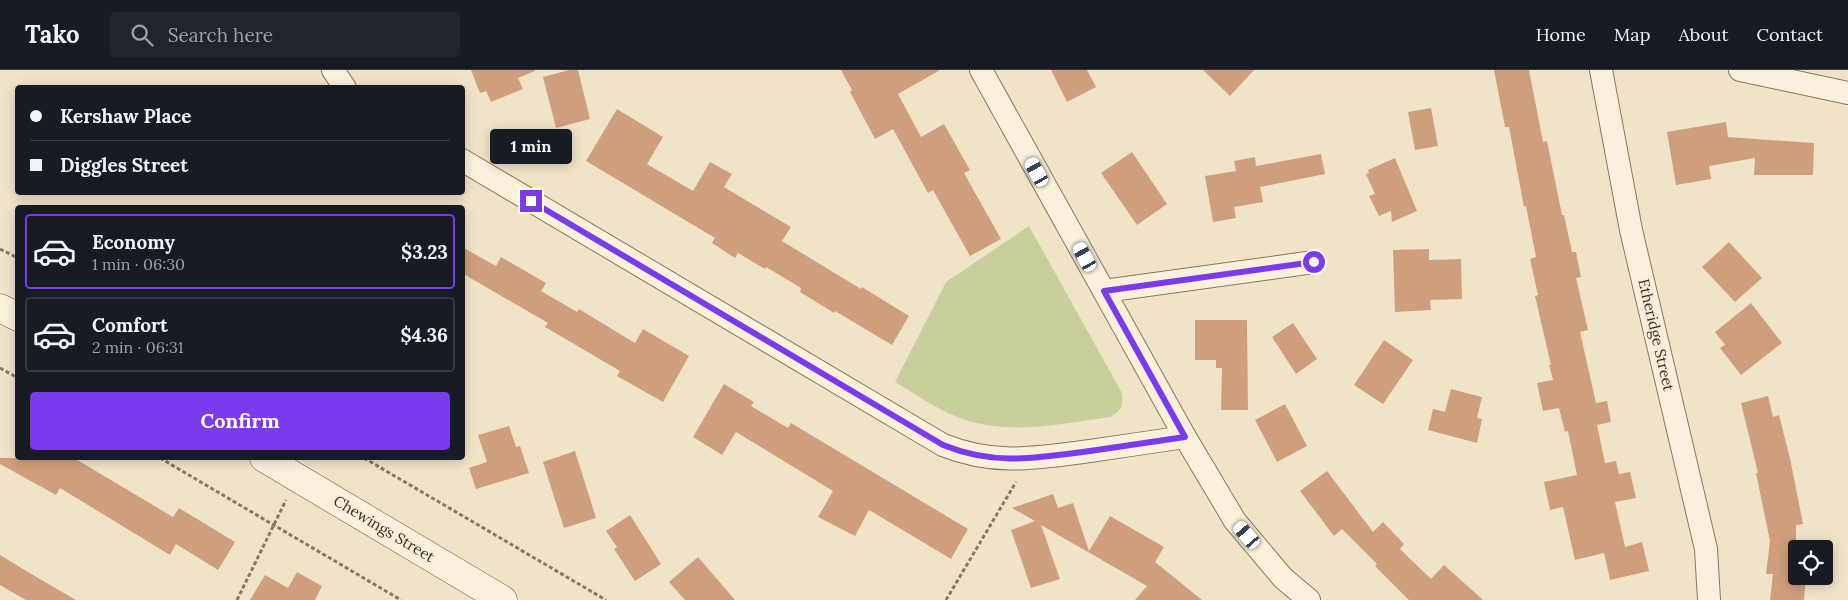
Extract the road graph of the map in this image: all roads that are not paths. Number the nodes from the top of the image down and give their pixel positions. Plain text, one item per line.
1 (332, 70) edge
2 (981, 70) edge
3 (1601, 70) edge
4 (1740, 70) edge
5 (343, 85) edge
6 (1848, 93) edge
7 (465, 162) edge
8 (1314, 262) dead end
9 (1104, 291) junction
10 (0, 308) edge
11 (15, 316) edge
12 (1185, 437) junction
13 (268, 460) edge
14 (503, 600) edge
15 (1309, 600) edge
16 (1709, 600) edge

1 - 5 street
2 - 9 street
3 - 16 street, Etheridge Street
4 - 6 street
7 - 12 street
8 - 9 street
9 - 12 street
10 - 11 street
12 - 15 street
13 - 14 street, Chewings Street

